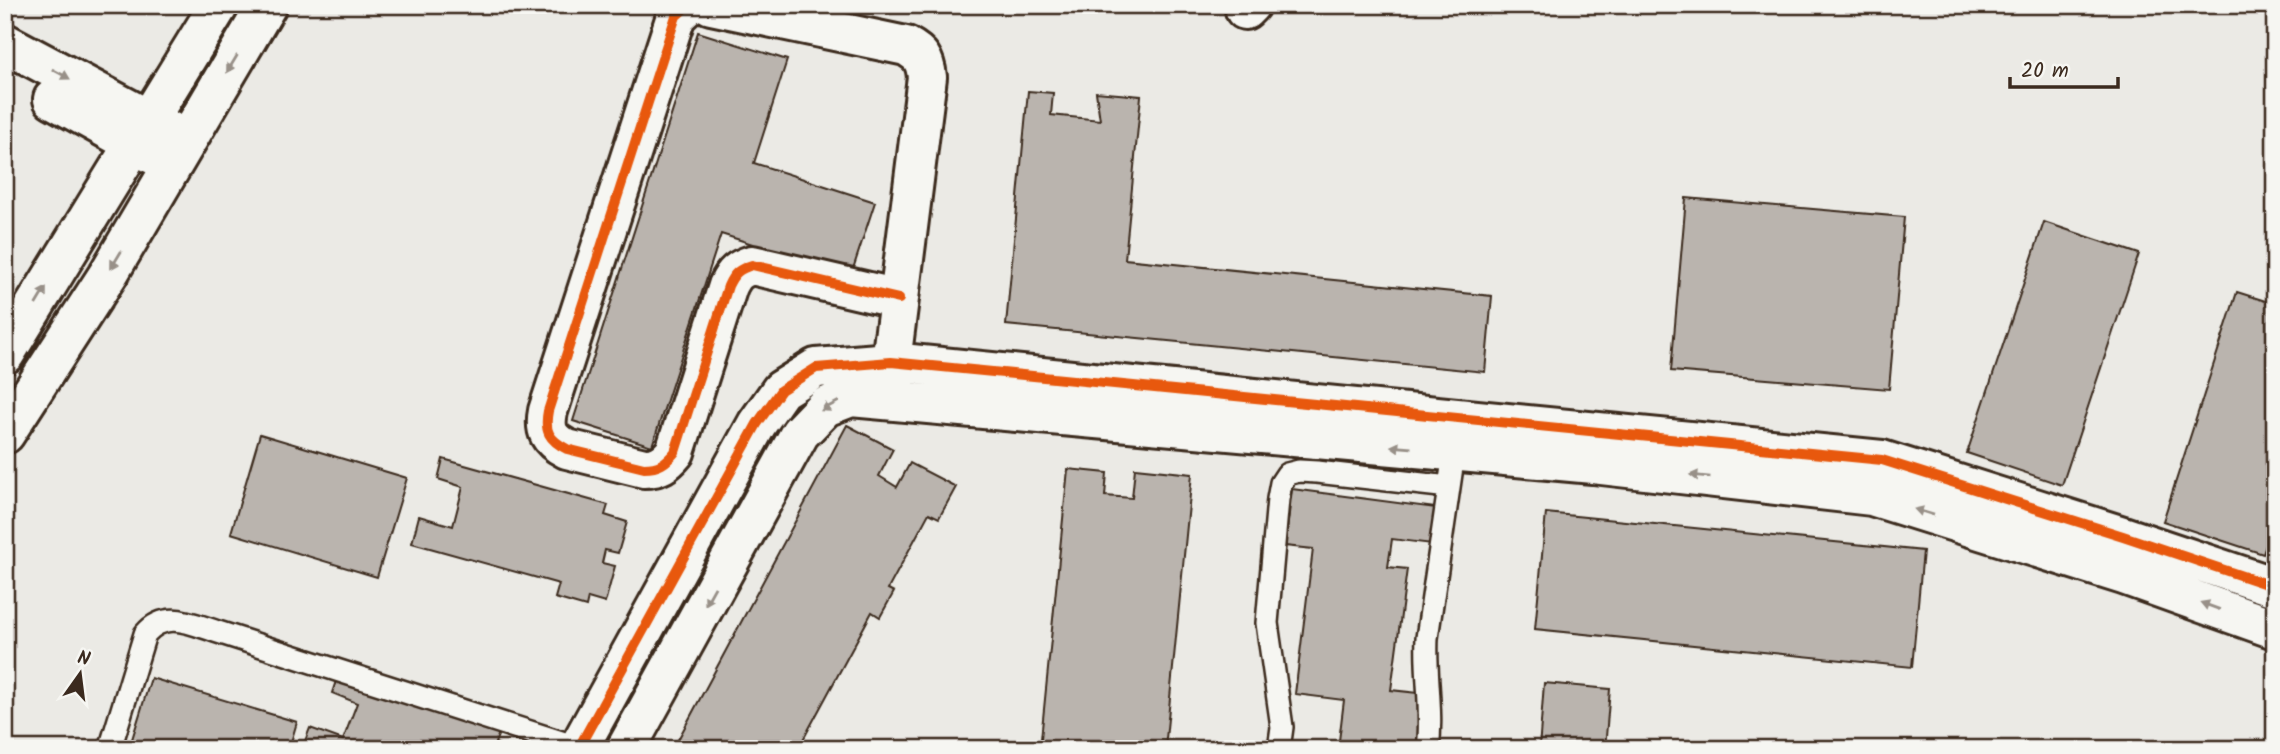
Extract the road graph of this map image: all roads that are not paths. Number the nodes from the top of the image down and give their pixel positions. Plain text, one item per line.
1 (219, 5) edge
2 (267, 5) edge
3 (688, 5) edge
4 (711, 5) edge
5 (5, 43) edge
6 (5, 74) edge
7 (140, 132) junction
8 (180, 153) junction
9 (899, 299) junction
10 (5, 354) edge
11 (891, 362) junction
12 (896, 399) junction
13 (5, 434) edge
14 (1592, 448) junction
15 (1453, 469) junction
16 (1987, 492) junction
17 (1972, 527) junction
18 (2275, 587) edge
19 (2275, 629) edge
20 (639, 638) junction
21 (682, 648) junction
22 (533, 742) edge
23 (580, 748) edge
24 (110, 749) edge
25 (626, 749) edge
26 (1279, 749) edge
27 (1428, 749) edge

1 - 7 street
2 -> 8 street
3 - 9 street
4 - 9 street
5 -> 7 street
6 - 7 street
7 - 8 street
10 -> 7 street
8 -> 13 street
9 - 11 street
11 - 12 street
11 - 14 street
11 - 20 street
15 -> 12 street
12 -> 21 street
14 - 15 street
14 - 16 street
17 -> 14 street
15 - 26 lane
15 - 27 lane
16 - 17 street
16 - 18 street
19 -> 17 street
20 - 21 street
20 - 23 street
21 - 25 street
22 - 23 lane
22 - 24 lane

